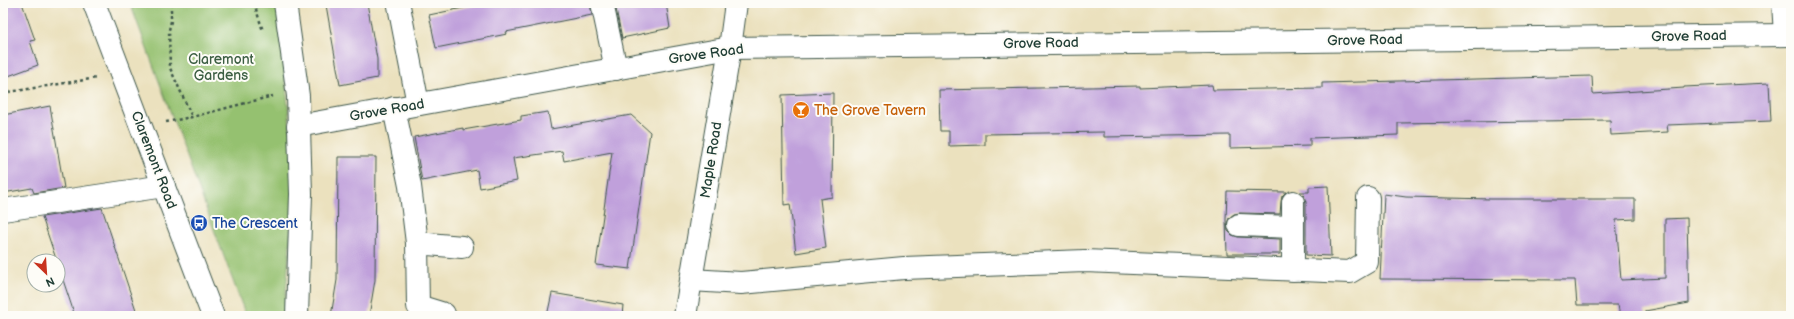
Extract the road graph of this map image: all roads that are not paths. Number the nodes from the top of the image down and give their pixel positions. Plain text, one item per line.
1 (94, 3) edge
2 (285, 3) edge
3 (602, 3) edge
4 (736, 3) edge
5 (1783, 3) edge
6 (399, 6) dead end
7 (1788, 35) edge
8 (730, 48) junction
9 (616, 69) junction
10 (418, 104) junction
11 (394, 108) junction
12 (298, 126) junction
13 (164, 186) junction
14 (1368, 198) dead end
15 (1293, 202) dead end
16 (3, 210) edge
17 (1239, 225) dead end
18 (1293, 227) junction
19 (417, 243) junction
20 (462, 247) dead end
21 (1294, 270) junction
22 (691, 280) junction
23 (214, 316) edge
24 (297, 316) edge
25 (443, 316) edge
26 (685, 316) edge

1 - 13 street, Claremont Road
2 - 12 street
3 - 9 street
4 - 8 street, Maple Road
5 - 7 street
6 - 10 street
7 - 8 street, Grove Road
8 - 9 street, Grove Road
8 - 22 street, Maple Road
9 - 10 street, Grove Road
10 - 11 street, Grove Road
11 - 12 street, Grove Road
11 - 19 street
12 - 24 street
13 - 16 street
13 - 23 street, Claremont Road
14 - 21 street
15 - 18 street
17 - 18 street
18 - 21 street
19 - 20 street
19 - 25 street
21 - 22 street
22 - 26 street, Maple Road

